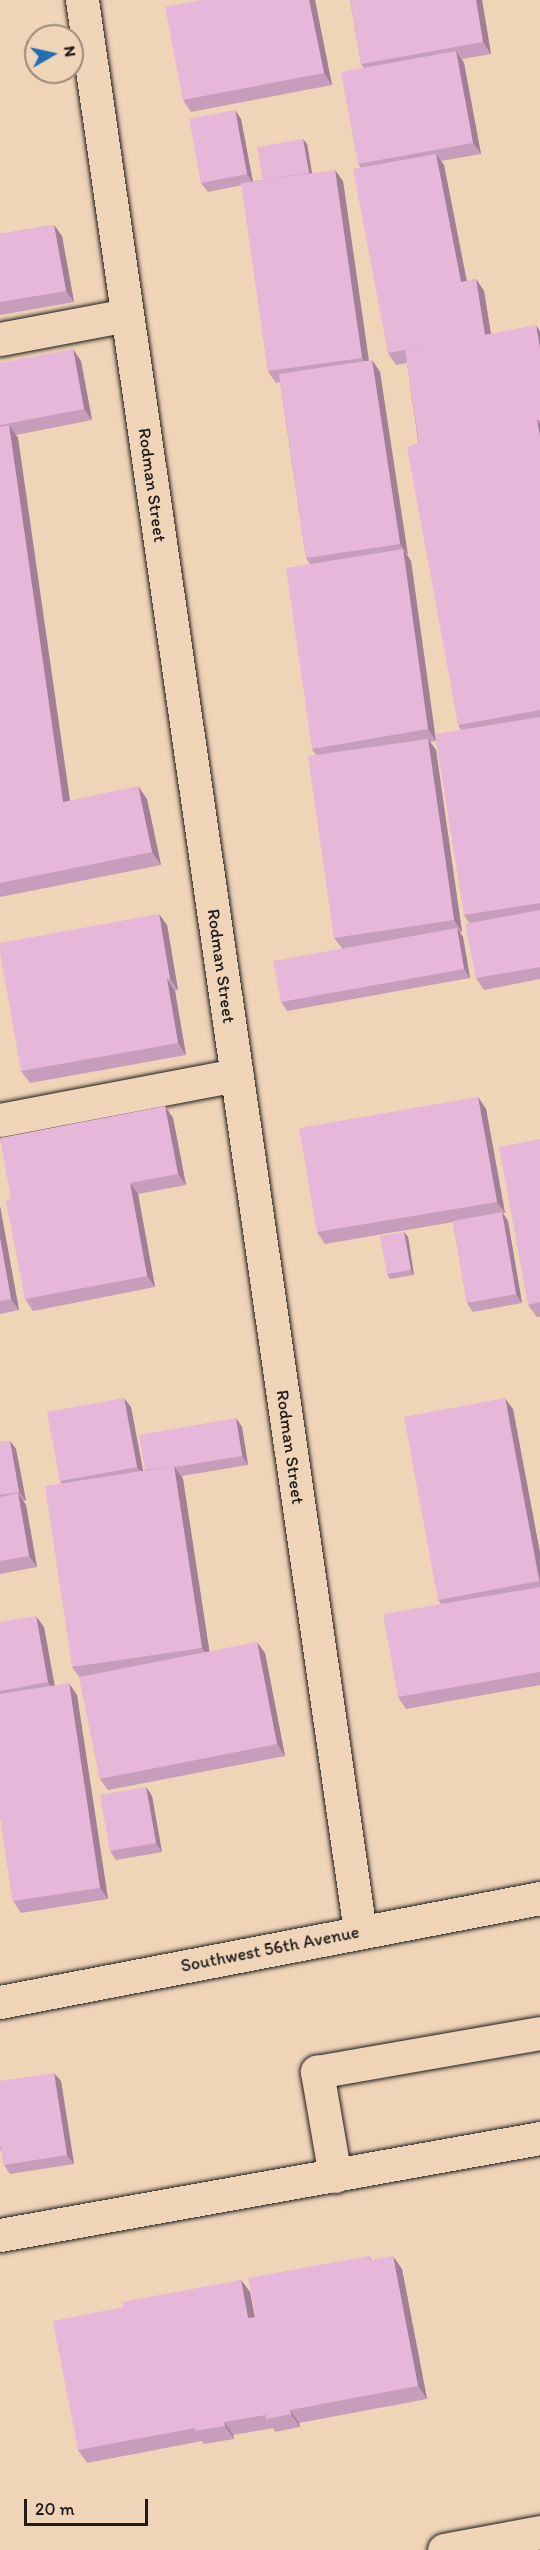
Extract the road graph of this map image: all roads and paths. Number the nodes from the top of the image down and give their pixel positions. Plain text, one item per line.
1 (82, 0) edge
2 (128, 315) junction
3 (0, 339) edge
4 (237, 1075) junction
5 (0, 1120) edge
6 (540, 1898) edge
7 (360, 1931) junction
8 (0, 2002) edge
9 (540, 2033) edge
10 (540, 2138) edge
11 (335, 2176) junction
12 (0, 2235) edge
13 (540, 2532) edge
14 (444, 2550) edge

1 - 2 street, Rodman Street
2 - 3 street
2 - 4 street, Rodman Street
4 - 5 street
4 - 7 street, Rodman Street
6 - 7 street, Southwest 56th Avenue
7 - 8 street, Southwest 56th Avenue
9 - 11 street
10 - 11 street
11 - 12 street
13 - 14 street

